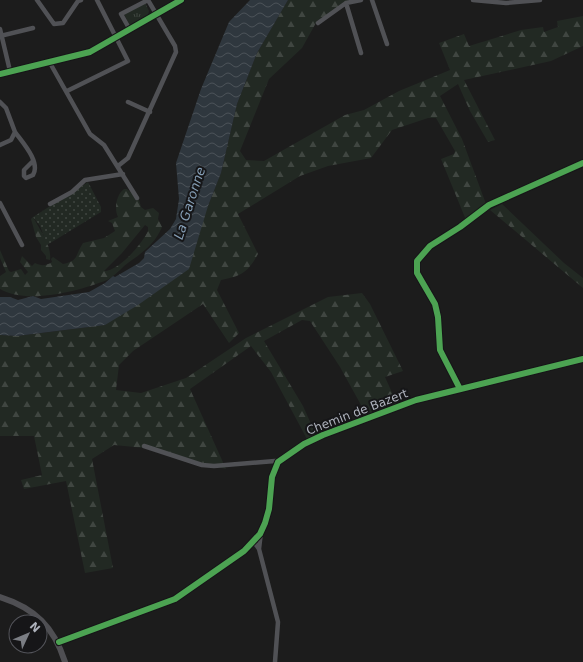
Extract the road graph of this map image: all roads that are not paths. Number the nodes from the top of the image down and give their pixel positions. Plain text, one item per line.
1 (37, 0) edge
2 (81, 0) edge
3 (97, 0) edge
4 (148, 0) edge
5 (182, 0) edge
6 (361, 0) edge
7 (372, 0) edge
8 (473, 0) edge
9 (540, 0) edge
10 (346, 3) junction
11 (156, 14) junction
12 (318, 23) dead end
13 (33, 28) dead end
14 (0, 29) edge
15 (130, 30) junction
16 (1, 36) edge
17 (117, 38) junction
18 (387, 44) dead end
19 (361, 53) dead end
20 (50, 63) junction
21 (10, 71) junction
22 (0, 74) edge
23 (67, 91) junction
24 (0, 102) edge
25 (128, 102) dead end
26 (150, 112) junction
27 (15, 132) junction
28 (0, 145) edge
29 (33, 161) dead end
30 (583, 163) edge
31 (118, 166) junction
32 (122, 174) junction
33 (137, 198) dead end
34 (0, 203) edge
35 (50, 204) dead end
36 (22, 244) dead end
37 (583, 359) edge
38 (460, 389) junction
39 (144, 446) dead end
40 (278, 462) junction
41 (261, 532) junction
42 (254, 542) junction
43 (259, 548) junction
44 (0, 597) edge
45 (59, 642) junction
46 (66, 662) edge
47 (275, 662) edge

1 - 2 street
3 - 17 street
4 - 11 street
4 - 15 street
5 - 11 street
6 - 10 street
7 - 18 street
8 - 9 street
10 - 12 street
10 - 19 street
11 - 15 street
11 - 26 street
13 - 16 street
14 - 16 street
15 - 17 street
16 - 21 street
17 - 20 street
17 - 23 street
20 - 21 street
20 - 23 street
21 - 22 street
23 - 31 street
24 - 27 street
25 - 26 street
26 - 31 street
27 - 28 street
27 - 29 street
30 - 38 street
31 - 32 street
32 - 33 street
32 - 35 street
34 - 36 street
37 - 38 street, Chemin de Bazert
38 - 40 street, Chemin de Bazert
39 - 40 street
40 - 41 street
41 - 42 street
41 - 43 street
42 - 43 street
42 - 45 street
43 - 47 street
44 - 45 street
45 - 46 street

